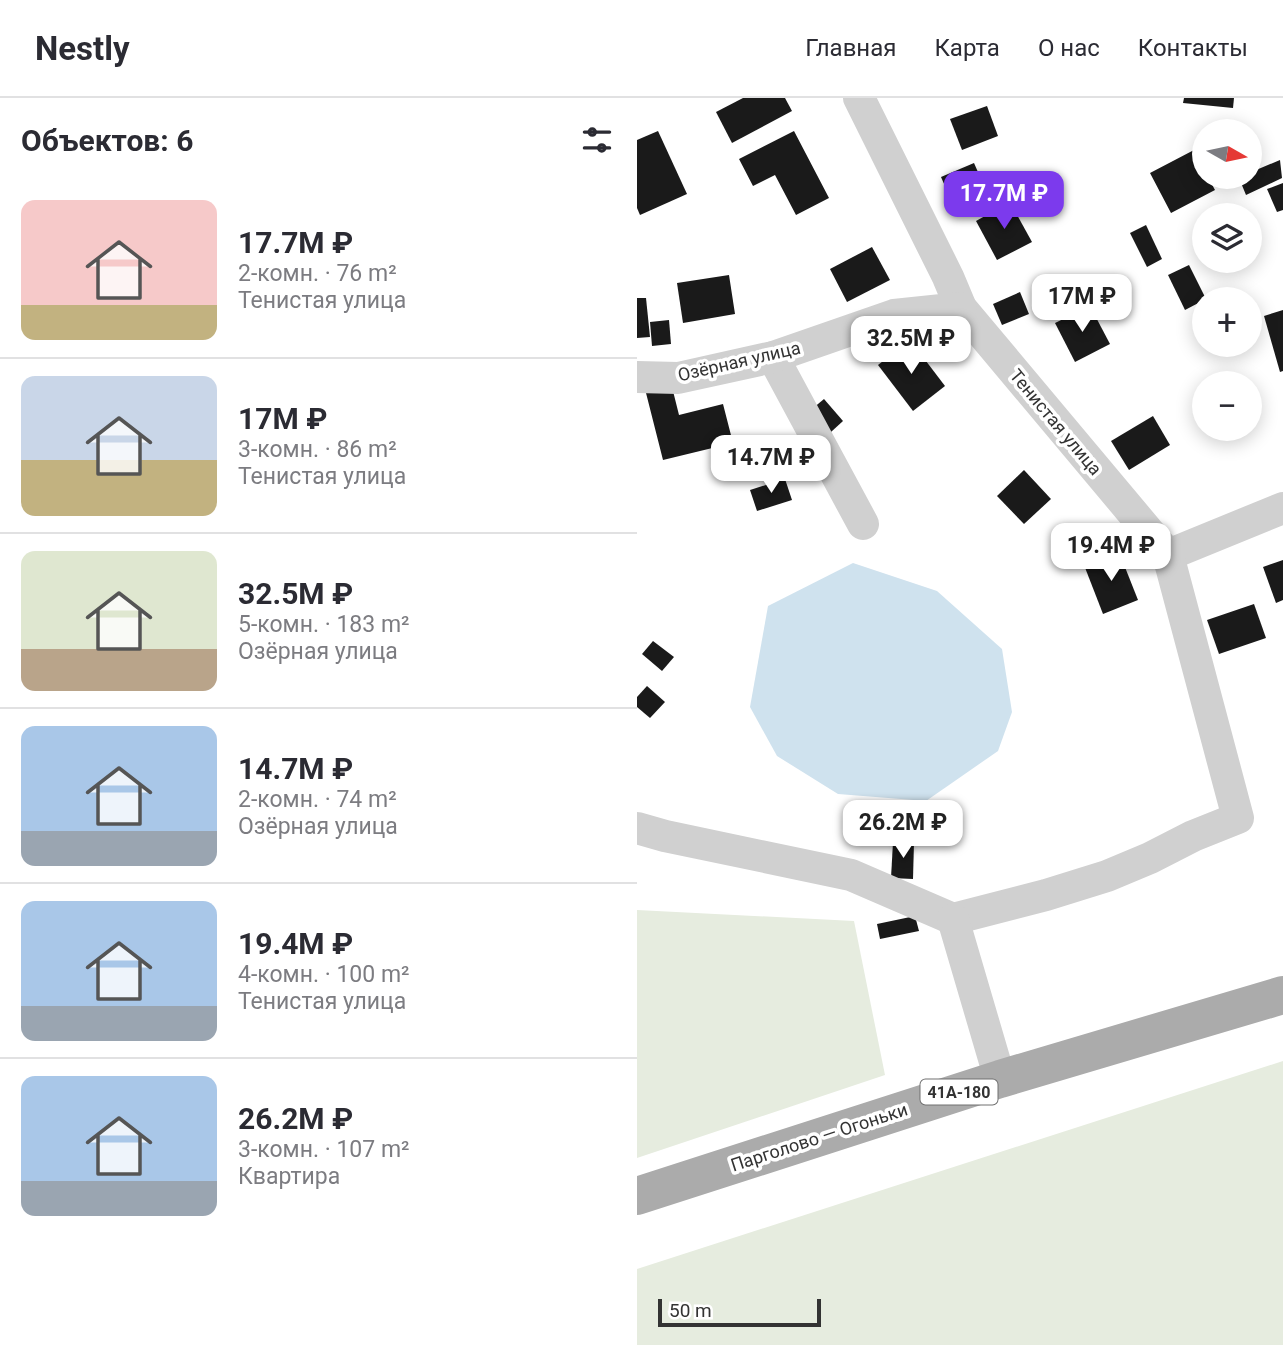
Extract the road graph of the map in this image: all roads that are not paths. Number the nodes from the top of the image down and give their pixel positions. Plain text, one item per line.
1 (859, 98) edge
2 (961, 308) junction
3 (773, 357) junction
4 (637, 377) edge
5 (1283, 508) edge
6 (863, 524) dead end
7 (1168, 555) junction
8 (637, 828) edge
9 (953, 919) junction
10 (1283, 995) edge
11 (1283, 1016) edge
12 (1000, 1079) junction
13 (637, 1196) edge
14 (637, 1216) edge

1 - 2 street, Тенистая улица
2 - 3 street, Озёрная улица
2 - 7 street, Тенистая улица
3 - 4 street, Озёрная улица
3 - 6 street
5 - 7 street
7 - 9 street
8 - 9 street
9 - 12 street
10 - 12 main road, Парголово — Огоньки / 41А-180
11 - 14 main road, Парголово — Огоньки / 41А-180
12 - 13 main road, Парголово — Огоньки / 41А-180

